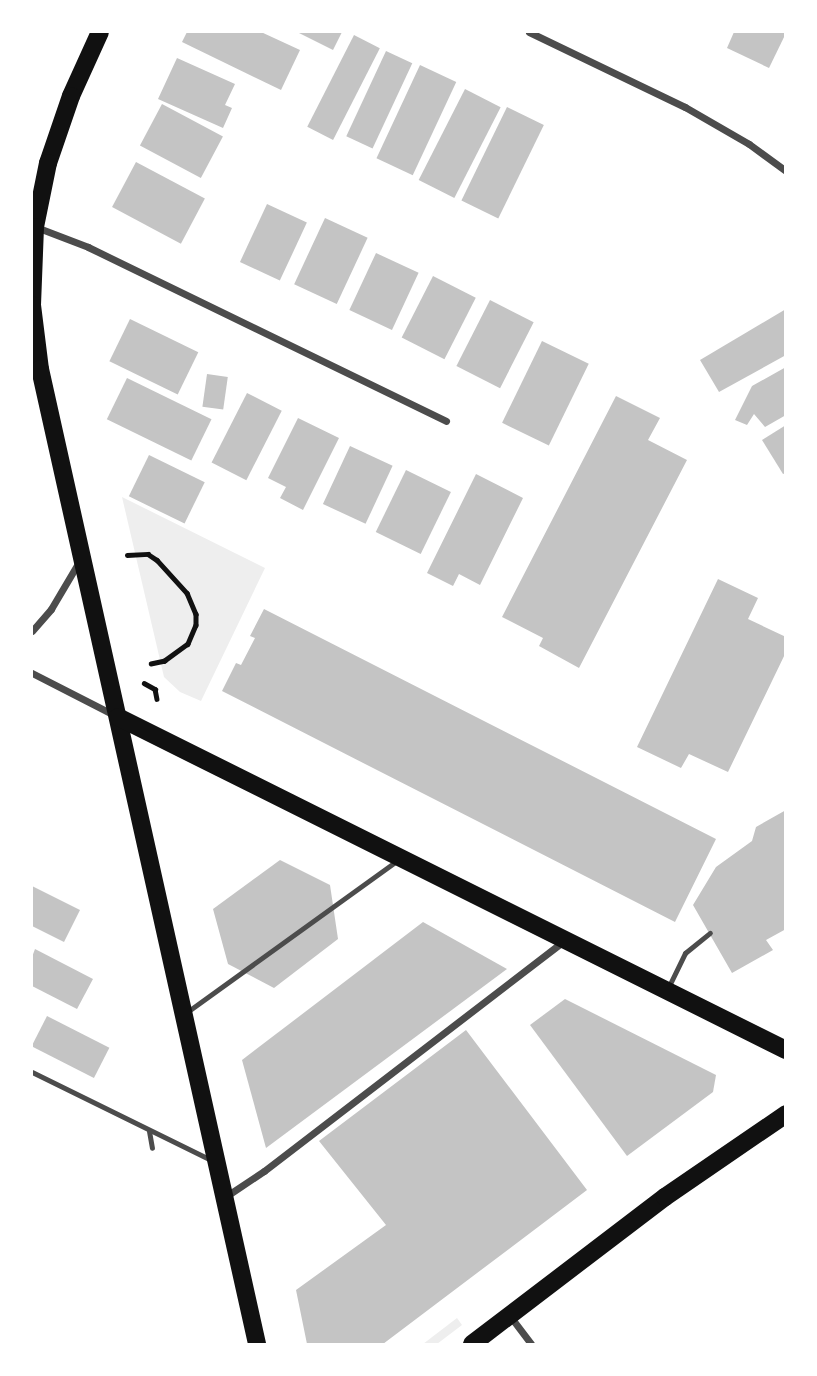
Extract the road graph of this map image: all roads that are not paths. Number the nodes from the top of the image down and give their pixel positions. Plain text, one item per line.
1 (98, 32) edge
2 (529, 32) edge
3 (786, 171) edge
4 (35, 227) junction
5 (446, 421) dead end
6 (83, 555) junction
7 (32, 631) edge
8 (32, 673) edge
9 (118, 717) junction
10 (401, 858) junction
11 (710, 933) dead end
12 (565, 941) junction
13 (667, 992) junction
14 (184, 1014) junction
15 (786, 1050) edge
16 (32, 1072) edge
17 (786, 1114) edge
18 (149, 1131) junction
19 (152, 1148) dead end
20 (217, 1163) junction
21 (225, 1197) junction
22 (509, 1315) junction
23 (257, 1345) edge
24 (472, 1345) edge
25 (531, 1345) edge

1 - 4 main road
2 - 3 street
4 - 5 street
4 - 6 main road
6 - 7 street
6 - 9 main road
8 - 9 street
9 - 10 main road
9 - 14 main road
10 - 12 main road
10 - 14 lane
11 - 13 lane
12 - 13 main road
12 - 21 street
13 - 15 main road
14 - 20 main road
16 - 18 lane
17 - 22 main road
18 - 19 lane
18 - 20 lane
20 - 21 main road
21 - 23 main road
22 - 24 main road
22 - 25 street

